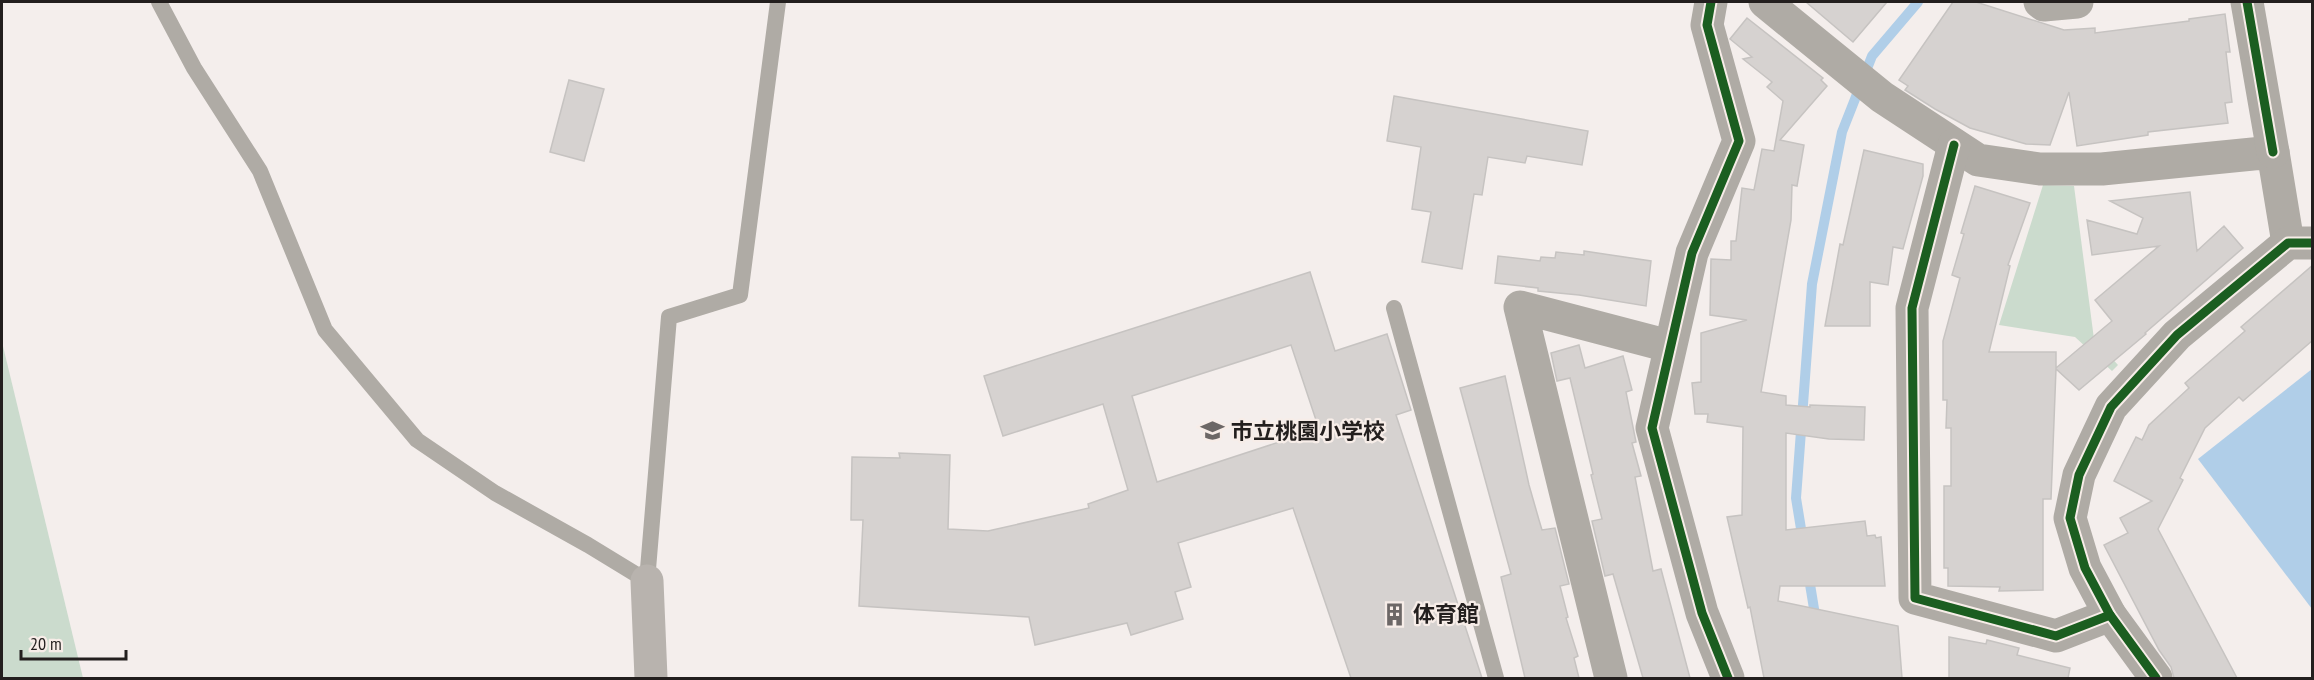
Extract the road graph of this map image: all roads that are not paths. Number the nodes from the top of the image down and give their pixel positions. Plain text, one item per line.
1 (159, 2) edge
2 (778, 2) edge
3 (1711, 2) edge
4 (1765, 2) edge
5 (2040, 2) edge
6 (2077, 2) edge
7 (2247, 2) edge
8 (1954, 145) junction
9 (2273, 152) junction
10 (2301, 243) edge
11 (1394, 308) dead end
12 (1669, 346) junction
13 (647, 581) junction
14 (2110, 615) junction
15 (651, 678) edge
16 (1496, 678) edge
17 (1611, 678) edge
18 (1728, 678) edge
19 (2156, 678) edge

1 - 13 lane
2 - 13 lane
3 - 12 street
4 - 8 street
5 - 6 street
7 - 9 street
8 - 9 street
8 - 14 street
9 - 10 street
10 - 14 street
11 - 16 lane
12 - 17 street
12 - 18 street
13 - 15 street
14 - 19 street

